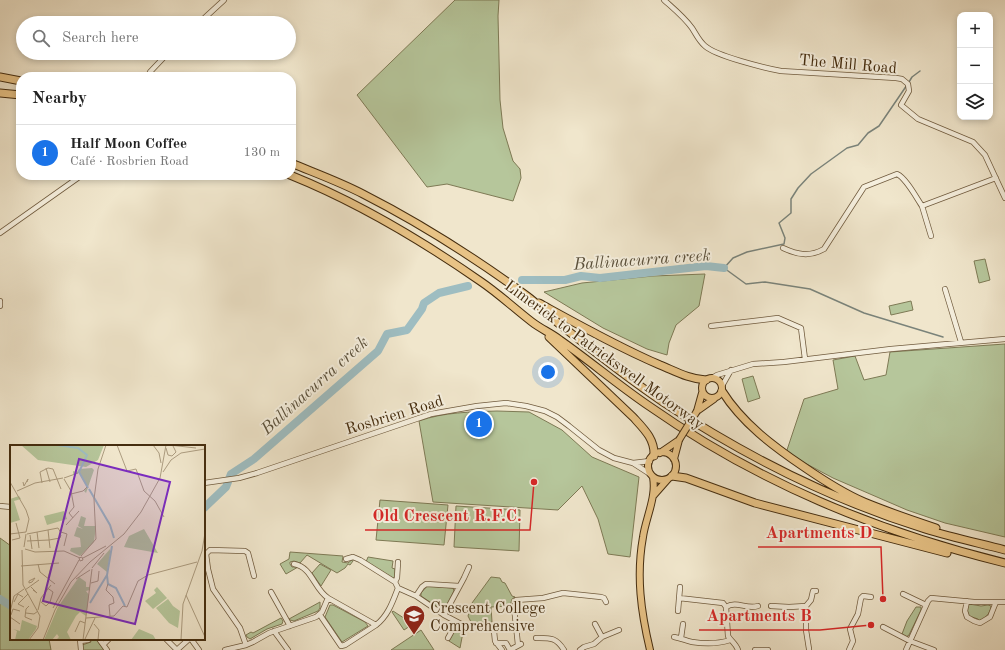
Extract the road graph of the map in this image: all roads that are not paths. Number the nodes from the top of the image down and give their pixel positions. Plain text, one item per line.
1 (224, 0) edge
2 (664, 0) edge
3 (207, 16) edge
4 (161, 60) edge
5 (150, 72) edge
6 (0, 77) edge
7 (16, 80) edge
8 (0, 93) edge
9 (16, 95) edge
10 (296, 165) edge
11 (296, 178) edge
12 (996, 178) junction
13 (75, 180) edge
14 (1005, 198) edge
15 (922, 206) junction
16 (0, 233) edge
17 (931, 236) dead end
18 (783, 248) dead end
19 (945, 289) dead end
20 (529, 297) junction
21 (0, 301) edge
22 (0, 306) edge
23 (534, 323) junction
24 (711, 326) dead end
25 (1005, 339) edge
26 (961, 342) junction
27 (805, 359) junction
28 (731, 370) junction
29 (709, 379) junction
30 (722, 388) junction
31 (702, 393) junction
32 (714, 399) junction
33 (698, 411) junction
34 (679, 440) junction
35 (655, 456) junction
36 (674, 459) junction
37 (633, 464) junction
38 (652, 475) junction
39 (670, 477) junction
40 (205, 483) edge
41 (653, 496) junction
42 (0, 506) edge
43 (10, 507) edge
44 (1005, 549) edge
45 (346, 558) dead end
46 (398, 562) dead end
47 (1005, 563) edge
48 (294, 564) dead end
49 (469, 567) dead end
50 (1005, 567) edge
51 (206, 569) edge
52 (254, 576) dead end
53 (395, 582) junction
54 (459, 586) junction
55 (680, 587) dead end
56 (398, 588) junction
57 (816, 591) dead end
58 (271, 592) dead end
59 (902, 594) dead end
60 (416, 596) junction
61 (872, 597) dead end
62 (328, 598) junction
63 (679, 598) junction
64 (967, 601) junction
65 (606, 602) dead end
66 (996, 602) junction
67 (1005, 602) edge
68 (926, 605) junction
69 (758, 606) dead end
70 (771, 606) dead end
71 (806, 606) junction
72 (726, 607) junction
73 (678, 611) dead end
74 (320, 615) junction
75 (444, 615) junction
76 (457, 622) junction
77 (595, 624) dead end
78 (683, 624) dead end
79 (376, 625) junction
80 (463, 625) dead end
81 (290, 626) junction
82 (884, 627) dead end
83 (619, 630) dead end
84 (274, 631) junction
85 (494, 631) dead end
86 (602, 637) junction
87 (674, 637) dead end
88 (448, 638) dead end
89 (536, 638) dead end
90 (681, 638) junction
91 (80, 640) edge
92 (88, 640) edge
93 (100, 640) edge
94 (108, 640) edge
95 (167, 640) edge
96 (189, 640) edge
97 (191, 640) edge
98 (730, 640) junction
99 (910, 641) junction
100 (496, 643) junction
101 (104, 644) junction
102 (246, 645) junction
103 (233, 649) edge
104 (81, 650) edge
105 (108, 650) edge
106 (177, 650) edge
107 (199, 650) edge
108 (225, 650) edge
109 (288, 650) edge
110 (502, 650) edge
111 (510, 650) edge
112 (564, 650) edge
113 (580, 650) edge
114 (650, 650) edge
115 (738, 650) edge
116 (755, 650) edge
117 (768, 650) edge
118 (806, 650) edge
119 (809, 650) edge
120 (812, 650) edge
121 (849, 650) edge
122 (906, 650) edge
123 (934, 650) edge

1 - 3 street
2 - 12 street, The Mill Road
4 - 5 street
6 - 7 highway
8 - 9 highway
10 - 20 highway, Limerick to Patrickswell Motorway
11 - 23 highway, Limerick to Patrickswell Motorway
12 - 14 street, The Mill Road
12 - 15 street
13 - 16 street
15 - 17 street
15 - 18 street
19 - 26 street
20 - 29 highway
20 - 44 highway, Limerick to Patrickswell Motorway
21 - 22 street
23 - 35 highway
23 - 47 highway, Limerick to Patrickswell Motorway
24 - 27 street
25 - 26 street
26 - 27 street
27 - 28 street
28 - 29 street
28 - 30 street
29 - 30 main road
29 - 31 main road
30 - 32 main road
30 - 44 highway
31 - 32 main road
31 - 33 main road
32 - 33 main road
33 - 34 main road, bridge
34 - 35 main road
34 - 36 main road
35 - 36 main road
35 - 37 street, Rosbrien Road
35 - 38 main road
36 - 39 main road
37 - 38 street, Rosbrien Road
37 - 40 street, Rosbrien Road
38 - 39 main road
38 - 41 main road
39 - 41 main road
39 - 50 highway
41 - 114 main road
42 - 43 street
45 - 53 street
46 - 53 street
48 - 62 street
49 - 54 street
51 - 52 street
51 - 102 street
53 - 56 street
54 - 60 street
54 - 75 street
55 - 63 street
56 - 60 street
56 - 79 street
57 - 71 street
58 - 81 street
59 - 68 street
60 - 75 street
61 - 121 street
62 - 74 street
62 - 79 street
63 - 72 street
63 - 73 street
64 - 66 street
64 - 66 street
64 - 68 street
65 - 111 street
66 - 67 street
68 - 99 street
69 - 72 street
70 - 71 street
71 - 119 street
72 - 98 street
74 - 79 street
74 - 81 street
75 - 76 street
76 - 80 street
76 - 88 street
77 - 86 street
78 - 90 street
81 - 84 street
82 - 99 street
83 - 86 street
84 - 102 street
84 - 109 street
85 - 100 street
86 - 113 street
87 - 90 street
89 - 112 street
90 - 98 street
91 - 92 street
91 - 104 street
93 - 101 street
94 - 101 street
95 - 106 street
96 - 106 street
97 - 107 street
98 - 115 street
99 - 122 street
99 - 123 street
100 - 110 street
100 - 111 street
101 - 105 street
102 - 103 street
103 - 108 street
116 - 117 street
118 - 119 street
119 - 120 street

